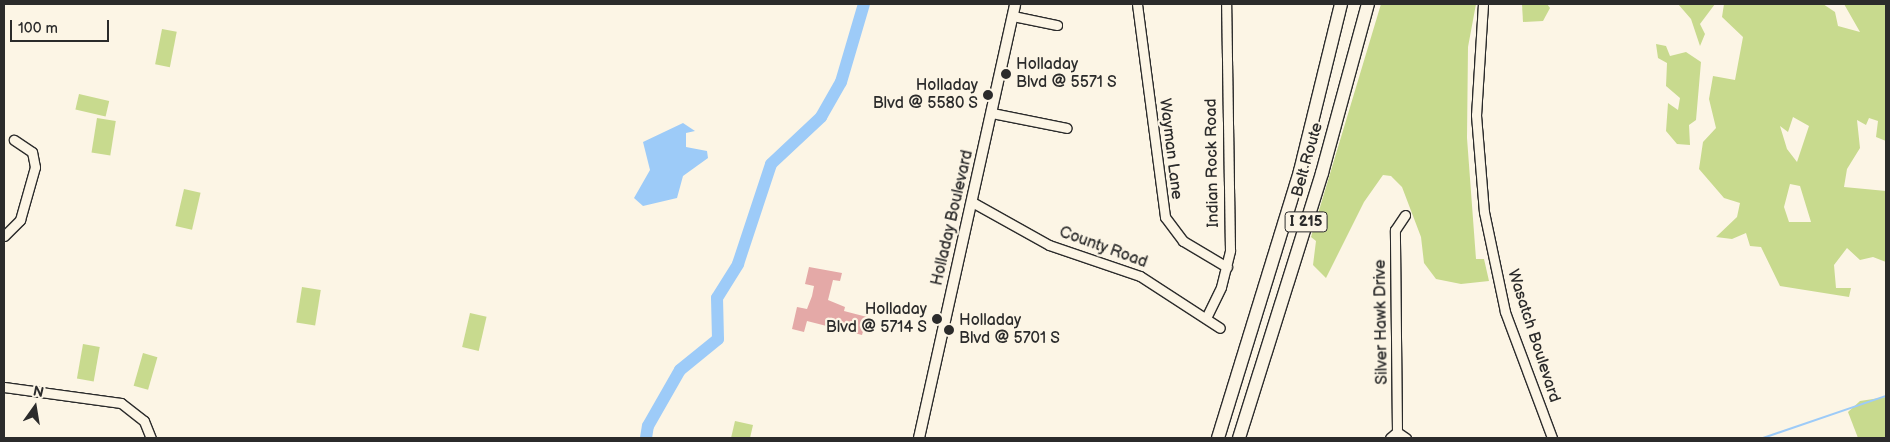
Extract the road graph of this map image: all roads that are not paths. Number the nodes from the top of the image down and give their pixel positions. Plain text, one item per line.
1 (1015, 4) edge
2 (1137, 4) edge
3 (1226, 4) edge
4 (1341, 4) edge
5 (1368, 4) edge
6 (1484, 4) edge
7 (1013, 16) junction
8 (1057, 25) dead end
9 (992, 113) junction
10 (1067, 128) dead end
11 (14, 140) dead end
12 (972, 202) junction
13 (1405, 215) dead end
14 (4, 236) edge
15 (1227, 267) junction
16 (1206, 318) junction
17 (1220, 328) dead end
18 (4, 388) edge
19 (1398, 432) junction
20 (152, 438) edge
21 (919, 438) edge
22 (1218, 438) edge
23 (1238, 438) edge
24 (1390, 438) edge
25 (1406, 438) edge
26 (1552, 438) edge

1 - 7 main road, Holladay Boulevard
2 - 15 street, Wayman Lane
3 - 15 street, Indian Rock Road
4 - 22 highway, Belt Route / I 215
5 - 23 highway, Belt Route / I 215
6 - 26 street, Wasatch Boulevard
7 - 8 street
7 - 9 main road, Holladay Boulevard
9 - 10 street
9 - 12 main road, Holladay Boulevard
11 - 14 street
12 - 16 street, County Road
12 - 21 main road, Holladay Boulevard
13 - 19 street, Silver Hawk Drive
15 - 16 street, Indian Rock Road
16 - 17 street, County Road
18 - 20 street
19 - 24 street
19 - 25 street

